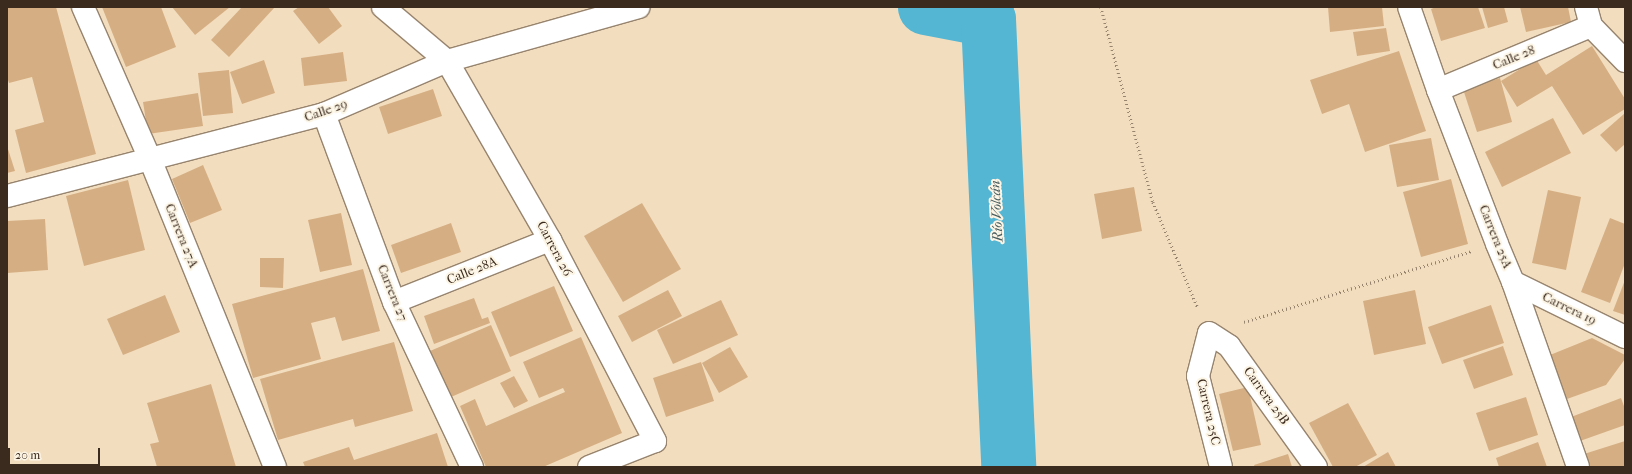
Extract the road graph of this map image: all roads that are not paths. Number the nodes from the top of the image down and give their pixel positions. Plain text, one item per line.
1 (83, 7) edge
2 (383, 7) edge
3 (639, 7) edge
4 (1409, 7) edge
5 (1589, 16) edge
6 (447, 61) junction
7 (1625, 61) edge
8 (1438, 90) junction
9 (324, 114) junction
10 (150, 159) junction
11 (7, 196) edge
12 (550, 240) junction
13 (1513, 282) junction
14 (394, 302) junction
15 (1209, 333) joint
16 (1625, 337) edge
17 (275, 467) edge
18 (472, 467) edge
19 (589, 467) edge
20 (1221, 467) edge
21 (1316, 467) edge
22 (1578, 467) edge

1 - 10 street, Carrera 27A
2 - 6 street
3 - 6 street, Calle 29
4 - 8 street, Carrera 25A
5 - 7 street
5 - 8 street, Calle 28
6 - 9 street, Calle 29
6 - 12 street, Carrera 26
8 - 13 street, Carrera 25A
9 - 10 street, Calle 29
9 - 14 street, Carrera 27
10 - 11 street, Calle 29
10 - 17 street, Carrera 27A
12 - 14 street, Calle 28A
12 - 19 street, Carrera 26
13 - 16 street, Carrera 19
13 - 22 street, Carrera 25A
14 - 18 street, Carrera 27
15 - 20 street, Carrera 25C
15 - 21 street, Carrera 25B

